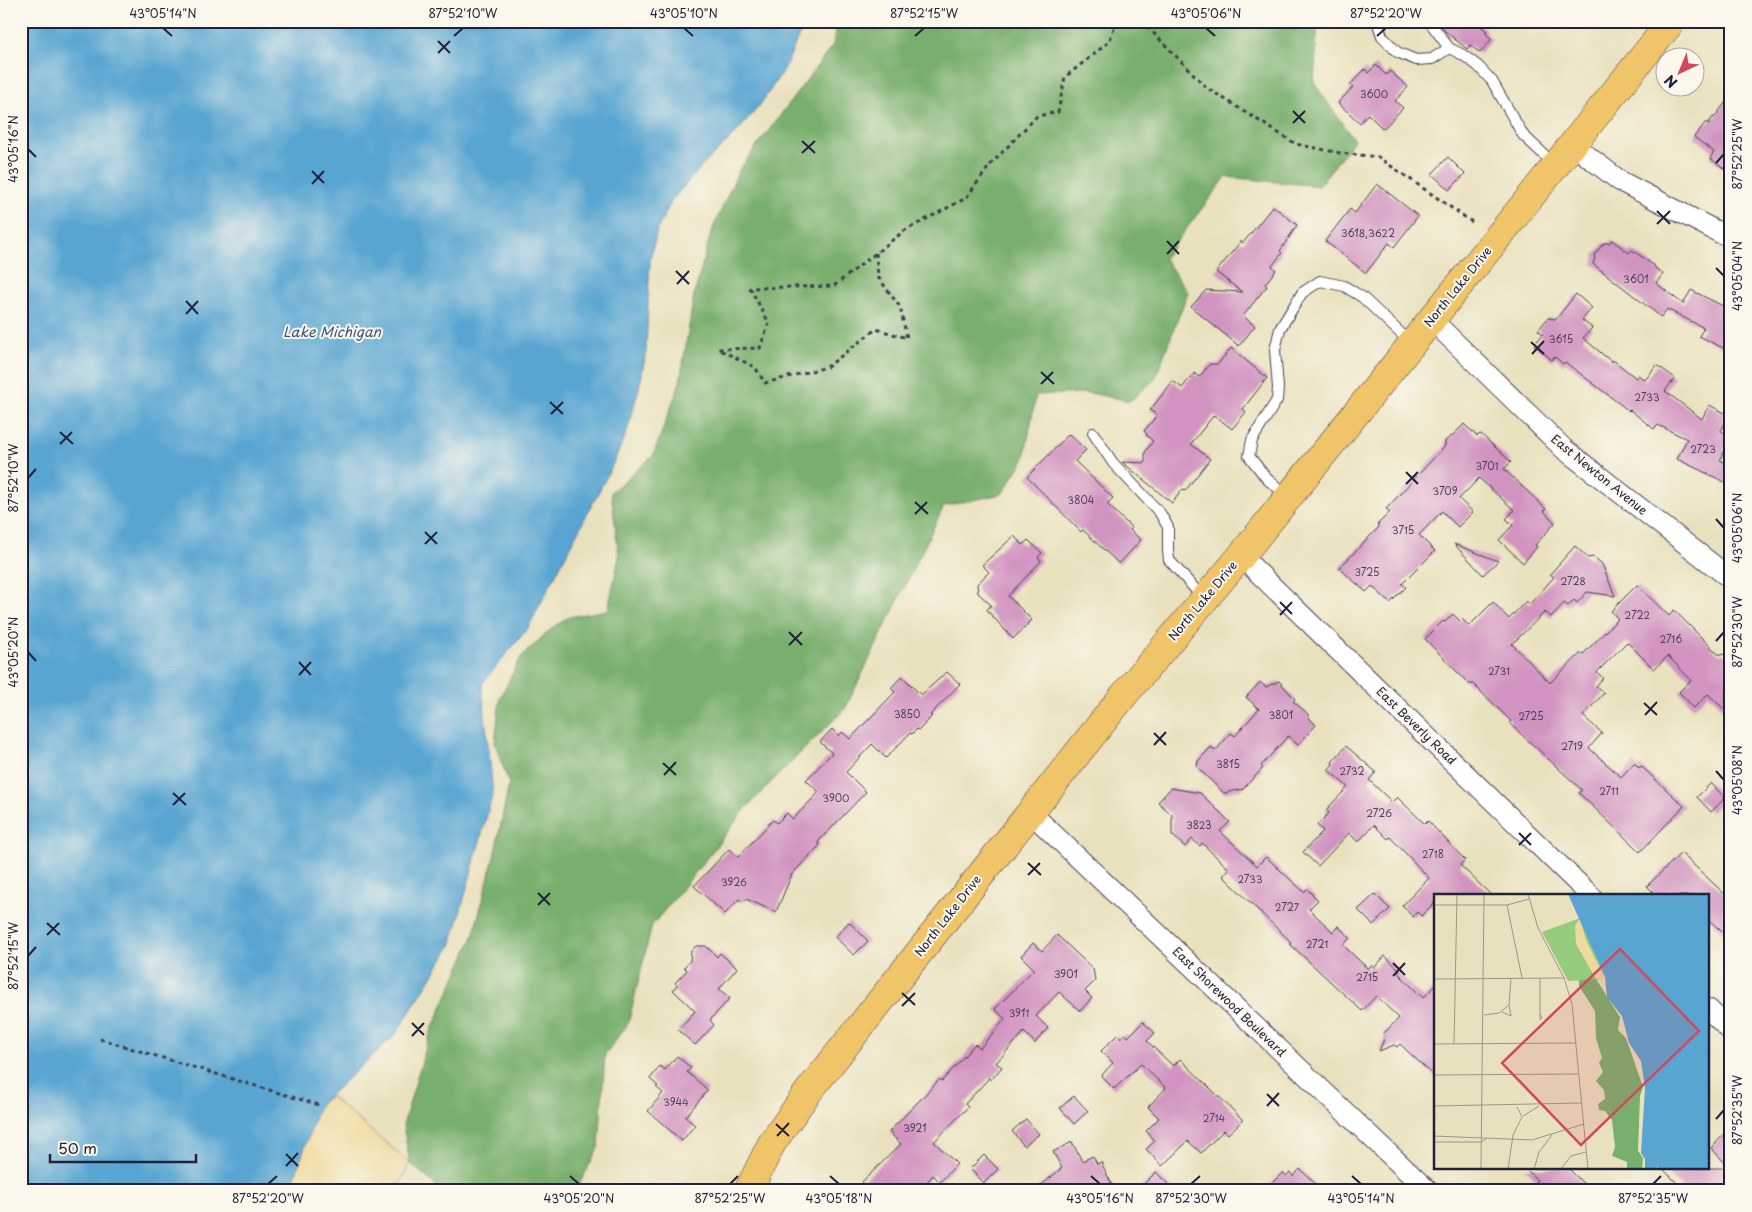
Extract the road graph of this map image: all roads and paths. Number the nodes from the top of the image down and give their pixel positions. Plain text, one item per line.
1 (1117, 21) edge
2 (1142, 21) edge
3 (1377, 21) edge
4 (1429, 21) edge
5 (1672, 21) edge
6 (1448, 48) junction
7 (1564, 155) junction
8 (1472, 222) dead end
9 (1731, 236) edge
10 (876, 253) junction
11 (1432, 320) junction
12 (1412, 344) junction
13 (1093, 433) dead end
14 (1289, 497) junction
15 (1241, 556) junction
16 (1731, 579) edge
17 (1205, 600) junction
18 (1030, 812) junction
19 (1590, 894) edge
20 (1710, 1011) edge
21 (1731, 1031) edge
22 (100, 1039) dead end
23 (319, 1105) dead end
24 (748, 1191) edge
25 (1428, 1191) edge

1 - 10 path
2 - 8 path
3 - 6 lane
4 - 6 lane
5 - 7 main road, North Lake Drive
6 - 7 lane
7 - 9 street
7 - 11 main road, North Lake Drive
10 - 10 path
11 - 12 main road, North Lake Drive
11 - 16 street, East Newton Avenue
12 - 14 main road, North Lake Drive
12 - 14 lane
13 - 17 lane
14 - 15 main road, North Lake Drive
15 - 17 main road, North Lake Drive
15 - 19 street, East Beverly Road
17 - 18 main road, North Lake Drive
18 - 24 main road, North Lake Drive
18 - 25 street, East Shorewood Boulevard
20 - 21 street
22 - 23 path

